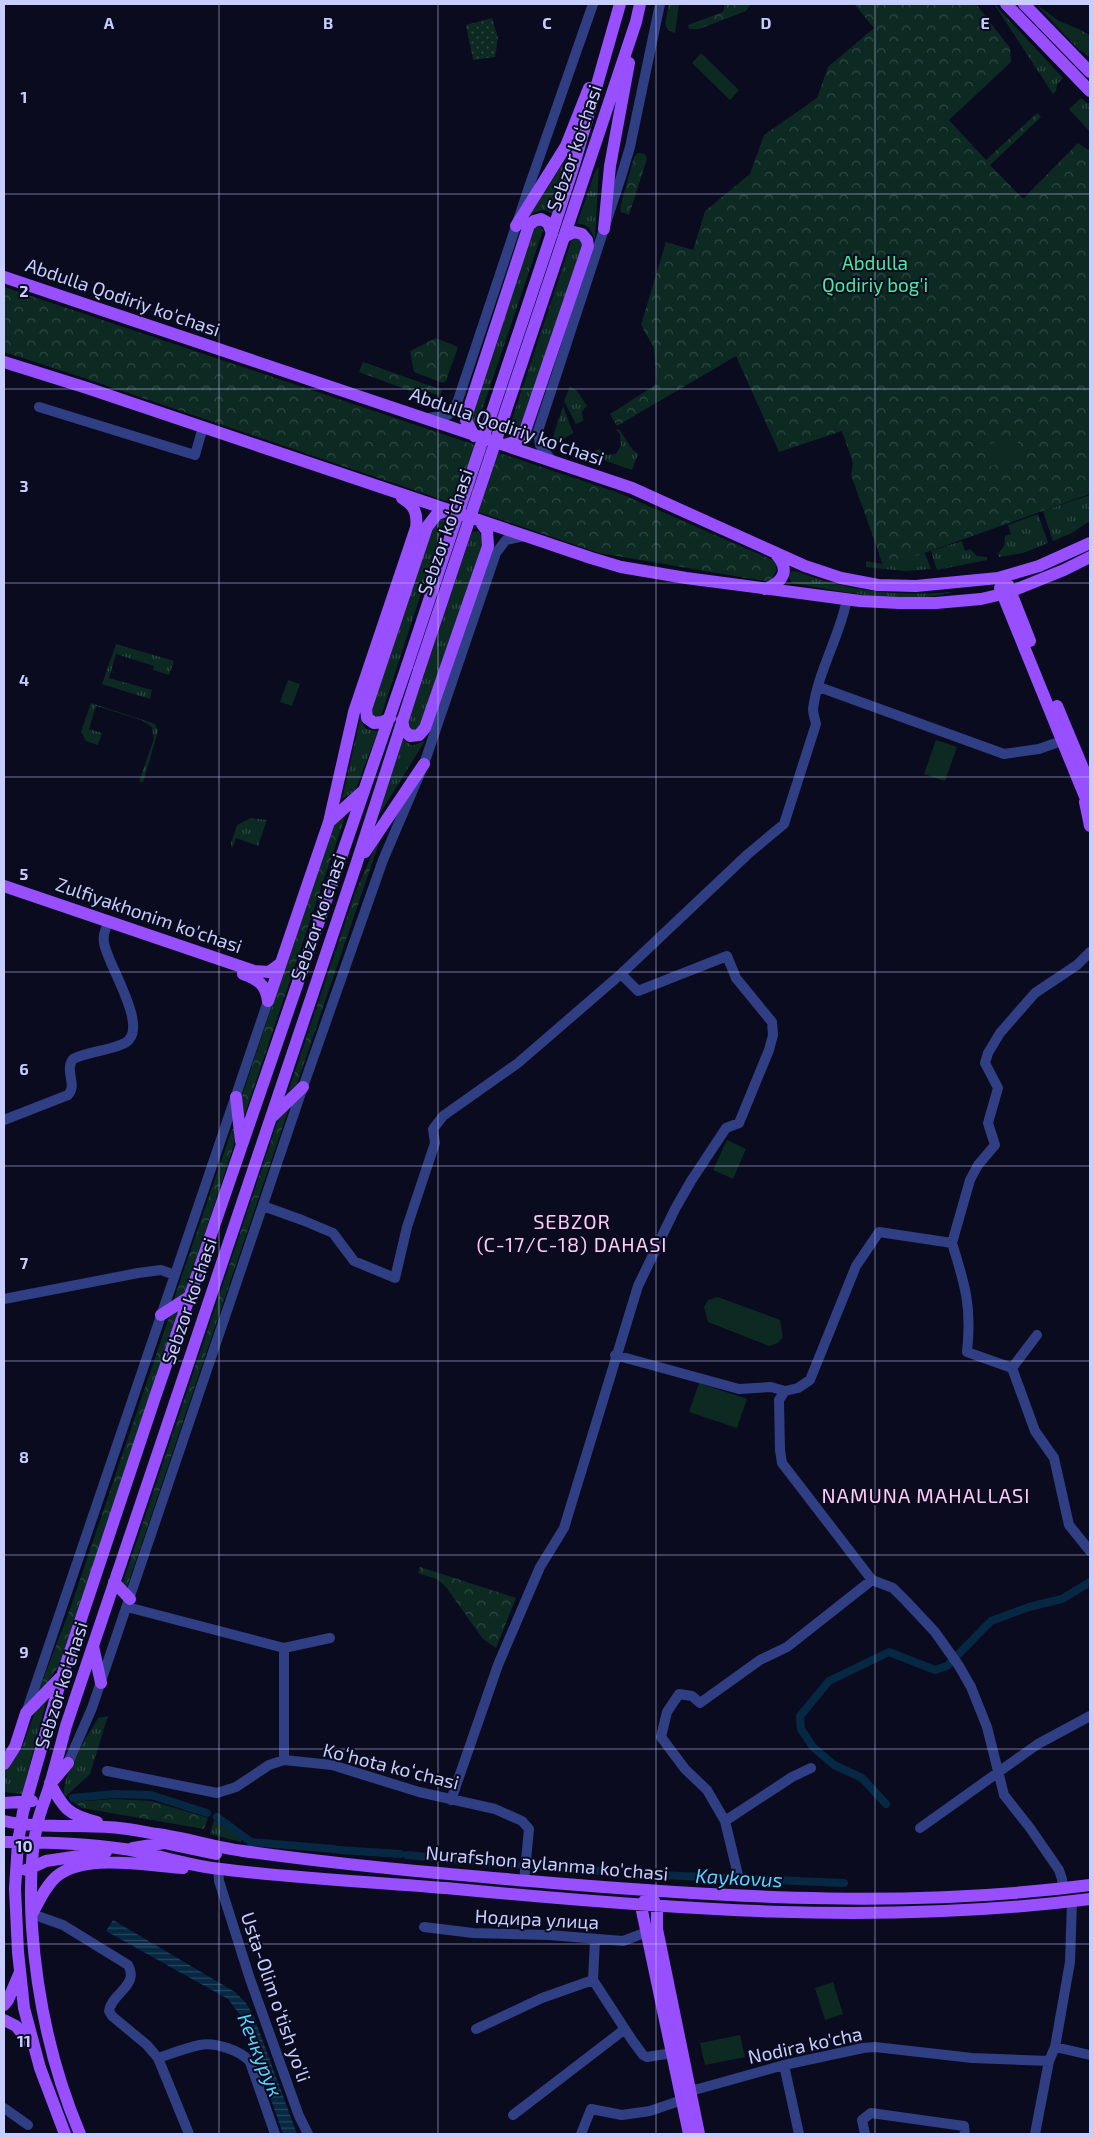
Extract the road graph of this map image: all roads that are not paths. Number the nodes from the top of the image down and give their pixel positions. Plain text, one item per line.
1 (593, 4) edge
2 (620, 4) edge
3 (640, 4) edge
4 (660, 4) edge
5 (1006, 4) edge
6 (1024, 4) edge
7 (616, 18) junction
8 (636, 22) junction
9 (1090, 72) edge
10 (1090, 91) edge
11 (516, 226) junction
12 (604, 229) junction
13 (558, 235) junction
14 (4, 277) edge
15 (482, 345) junction
16 (4, 362) edge
17 (39, 407) dead end
18 (422, 418) junction
19 (203, 427) junction
20 (474, 436) junction
21 (505, 445) junction
22 (553, 461) junction
23 (385, 488) junction
24 (449, 510) junction
25 (479, 520) junction
26 (525, 536) junction
27 (1090, 543) edge
28 (772, 551) junction
29 (1090, 557) edge
30 (1001, 577) junction
31 (765, 589) junction
32 (1007, 593) junction
33 (847, 599) junction
34 (819, 687) junction
35 (396, 719) junction
36 (1066, 739) junction
37 (424, 764) junction
38 (1086, 787) edge
39 (364, 791) junction
40 (1090, 809) edge
41 (329, 822) junction
42 (1090, 826) edge
43 (356, 865) junction
44 (4, 886) edge
45 (4, 894) edge
46 (106, 928) junction
47 (1090, 952) edge
48 (281, 963) junction
49 (621, 974) junction
50 (268, 1001) junction
51 (303, 1086) junction
52 (236, 1097) junction
53 (270, 1118) junction
54 (4, 1120) edge
55 (242, 1146) junction
56 (263, 1206) junction
57 (219, 1210) junction
58 (238, 1216) junction
59 (952, 1243) junction
60 (175, 1275) junction
61 (189, 1297) junction
62 (4, 1299) edge
63 (162, 1315) junction
64 (1037, 1335) dead end
65 (615, 1355) junction
66 (1012, 1368) junction
67 (785, 1391) junction
68 (1090, 1552) edge
69 (872, 1580) junction
70 (93, 1583) junction
71 (113, 1586) junction
72 (128, 1603) junction
73 (330, 1638) dead end
74 (93, 1645) junction
75 (284, 1648) junction
76 (62, 1676) junction
77 (101, 1683) junction
78 (26, 1713) junction
79 (1090, 1716) edge
80 (284, 1760) junction
81 (68, 1763) junction
82 (4, 1764) edge
83 (811, 1768) dead end
84 (107, 1770) dead end
85 (998, 1772) junction
86 (50, 1783) junction
87 (56, 1795) junction
88 (451, 1800) junction
89 (25, 1802) junction
90 (4, 1803) edge
91 (4, 1821) edge
92 (725, 1821) junction
93 (20, 1824) junction
94 (37, 1825) junction
95 (118, 1828) junction
96 (920, 1828) dead end
97 (4, 1842) edge
98 (18, 1842) junction
99 (34, 1842) junction
100 (124, 1849) junction
101 (336, 1863) junction
102 (32, 1867) junction
103 (218, 1869) junction
104 (738, 1875) dead end
105 (16, 1876) junction
106 (524, 1881) junction
107 (1090, 1885) edge
108 (1063, 1889) junction
109 (649, 1891) junction
110 (938, 1898) junction
111 (1090, 1899) edge
112 (1072, 1902) junction
113 (641, 1906) junction
114 (657, 1907) junction
115 (938, 1912) junction
116 (32, 1914) junction
117 (424, 1927) dead end
118 (646, 1932) junction
119 (595, 1939) junction
120 (20, 1972) junction
121 (593, 1980) junction
122 (664, 1992) junction
123 (4, 2005) edge
124 (5, 2023) edge
125 (476, 2029) dead end
126 (625, 2029) junction
127 (1055, 2047) junction
128 (34, 2049) junction
129 (672, 2053) junction
130 (1090, 2055) edge
131 (158, 2058) junction
132 (1049, 2061) junction
133 (784, 2065) junction
134 (686, 2095) junction
135 (4, 2108) edge
136 (513, 2115) dead end
137 (28, 2124) dead end
138 (65, 2134) edge
139 (80, 2134) edge
140 (189, 2134) edge
141 (275, 2134) edge
142 (308, 2134) edge
143 (581, 2134) edge
144 (689, 2134) edge
145 (699, 2134) edge
146 (799, 2134) edge
147 (864, 2134) edge
148 (965, 2134) edge
149 (1035, 2134) edge

1 - 11 street, Sebzor ko‘chasi
2 - 7 main road, Sebzor ko‘chasi
3 - 8 main road, Sebzor ko‘chasi
4 - 12 street
5 - 10 main road
6 - 9 main road
7 - 11 main road
7 - 13 main road, Sebzor ko‘chasi
8 - 12 main road
8 - 13 main road, Sebzor ko‘chasi
11 - 15 street, Sebzor ko‘chasi
12 - 22 street
13 - 15 main road
13 - 21 main road
13 - 35 main road, Sebzor ko‘chasi, bridge
14 - 18 main road, Abdulla Qodiriy ko'chasi
15 - 18 street, Sebzor ko‘chasi
15 - 20 main road
16 - 19 main road
17 - 19 street
18 - 20 main road, Abdulla Qodiriy ko'chasi
19 - 23 main road
20 - 21 main road, Abdulla Qodiriy ko'chasi
21 - 22 main road, Abdulla Qodiriy ko'chasi
22 - 28 main road, Abdulla Qodiriy ko'chasi
23 - 24 main road
23 - 41 main road, Sebzor ko‘chasi
24 - 25 main road
24 - 35 main road
25 - 26 main road
25 - 35 main road
26 - 31 main road
26 - 37 street, Sebzor ko‘chasi
27 - 30 main road, Abdulla Qodiriy ko'chasi
28 - 30 main road, Abdulla Qodiriy ko'chasi
28 - 31 main road
29 - 32 main road
30 - 32 main road
31 - 33 main road
32 - 33 main road
32 - 36 main road
33 - 34 street
34 - 36 street
34 - 49 street
35 - 39 main road, Sebzor ko‘chasi
35 - 43 main road, Sebzor ko‘chasi
36 - 38 main road
37 - 43 main road
37 - 51 street, Sebzor ko‘chasi
38 - 40 main road
38 - 42 main road
39 - 41 main road
39 - 55 main road, Sebzor ko‘chasi
41 - 48 main road, Sebzor ko‘chasi
43 - 53 main road, Sebzor ko‘chasi
44 - 48 main road, Zulfiyakhonim ko'chasi
45 - 46 main road, Zulfiyakhonim ko'chasi
46 - 50 main road, Zulfiyakhonim ko'chasi
46 - 54 street
47 - 59 street
48 - 50 main road, Sebzor ko‘chasi
49 - 56 street
49 - 65 street
50 - 52 street, Sebzor ko‘chasi
51 - 53 main road
51 - 56 street, Sebzor ko‘chasi
52 - 55 main road
52 - 60 street, Sebzor ko‘chasi
53 - 58 main road, Sebzor ko‘chasi
55 - 57 main road, Sebzor ko‘chasi
56 - 72 street, Sebzor ko‘chasi
57 - 58 main road
57 - 61 main road, Sebzor ko‘chasi
58 - 71 main road, Sebzor ko‘chasi
59 - 66 street
59 - 67 street
60 - 62 street
60 - 63 street, Sebzor ko‘chasi
61 - 63 main road
61 - 70 main road, Sebzor ko‘chasi
63 - 78 street, Sebzor ko‘chasi
64 - 66 street
65 - 67 street
65 - 88 street
66 - 68 street
67 - 69 street
69 - 85 street
69 - 92 street
70 - 71 main road
70 - 76 main road, Sebzor ko‘chasi
71 - 72 main road
71 - 74 main road, Sebzor ko‘chasi
72 - 75 street
72 - 77 street, Sebzor ko‘chasi
73 - 75 street
74 - 77 main road
74 - 86 main road, Sebzor ko‘chasi
75 - 80 street
76 - 78 main road
76 - 89 main road, Sebzor ko‘chasi
77 - 81 street, Sebzor ko‘chasi
78 - 82 main road, Sebzor ko‘chasi
79 - 85 street
80 - 84 street
80 - 88 street, Koʻhota koʻchasi
81 - 86 main road
81 - 87 main road
83 - 92 street
85 - 96 street
85 - 108 street
86 - 87 main road
86 - 89 main road
86 - 94 main road, Sebzor ko‘chasi
87 - 95 main road
88 - 106 street, Koʻhota koʻchasi
89 - 90 main road
89 - 93 main road, Sebzor ko‘chasi
91 - 93 main road, Nurafshon aylanma ko'chasi
92 - 104 street
93 - 94 main road, Nurafshon aylanma ko'chasi
93 - 98 main road, Sebzor ko‘chasi
94 - 95 main road, Nurafshon aylanma ko'chasi
94 - 99 main road, Sebzor ko‘chasi
95 - 101 main road, Nurafshon aylanma ko'chasi
97 - 98 main road, Nurafshon aylanma ko'chasi
98 - 99 main road, Nurafshon aylanma ko'chasi
98 - 105 main road, Sebzor ko‘chasi
99 - 100 main road, Nurafshon aylanma ko'chasi
99 - 102 main road, Sebzor ko‘chasi
100 - 101 main road
100 - 102 main road
100 - 103 main road, Nurafshon aylanma ko'chasi
101 - 106 main road, Nurafshon aylanma ko'chasi
102 - 105 main road
102 - 116 main road, Sebzor ko‘chasi
103 - 113 main road, Nurafshon aylanma ko'chasi
103 - 116 main road
103 - 142 street, Usta-Olim o'tish yo'li
105 - 120 main road, Sebzor ko‘chasi
106 - 109 main road, Nurafshon aylanma ko'chasi
107 - 108 main road, Nurafshon aylanma ko'chasi
108 - 110 main road, Nurafshon aylanma ko'chasi
109 - 110 main road, Nurafshon aylanma ko'chasi
109 - 113 main road
109 - 114 main road
110 - 115 main road
111 - 112 main road, Nurafshon aylanma ko'chasi
112 - 115 main road, Nurafshon aylanma ko'chasi
112 - 127 street
113 - 114 main road, Nurafshon aylanma ko'chasi
113 - 118 main road
114 - 115 main road, Nurafshon aylanma ko'chasi
114 - 122 main road
116 - 131 street
116 - 139 main road, Sebzor ko‘chasi
117 - 119 street, Нодира улица
118 - 119 street, Нодира улица
118 - 122 main road
119 - 121 street
120 - 123 main road
120 - 128 main road, Sebzor ko‘chasi
121 - 125 street
121 - 126 street
122 - 129 main road
122 - 134 main road
124 - 128 main road
126 - 129 street
126 - 136 street
127 - 130 street
127 - 132 street
128 - 138 main road
129 - 134 main road
131 - 140 street
131 - 141 street
132 - 133 street, Nodira ko'cha
132 - 149 street
133 - 134 street, Nodira ko'cha
133 - 146 street
134 - 143 street, Nodira ko'cha
134 - 144 main road
134 - 145 main road
135 - 137 street
147 - 148 street

